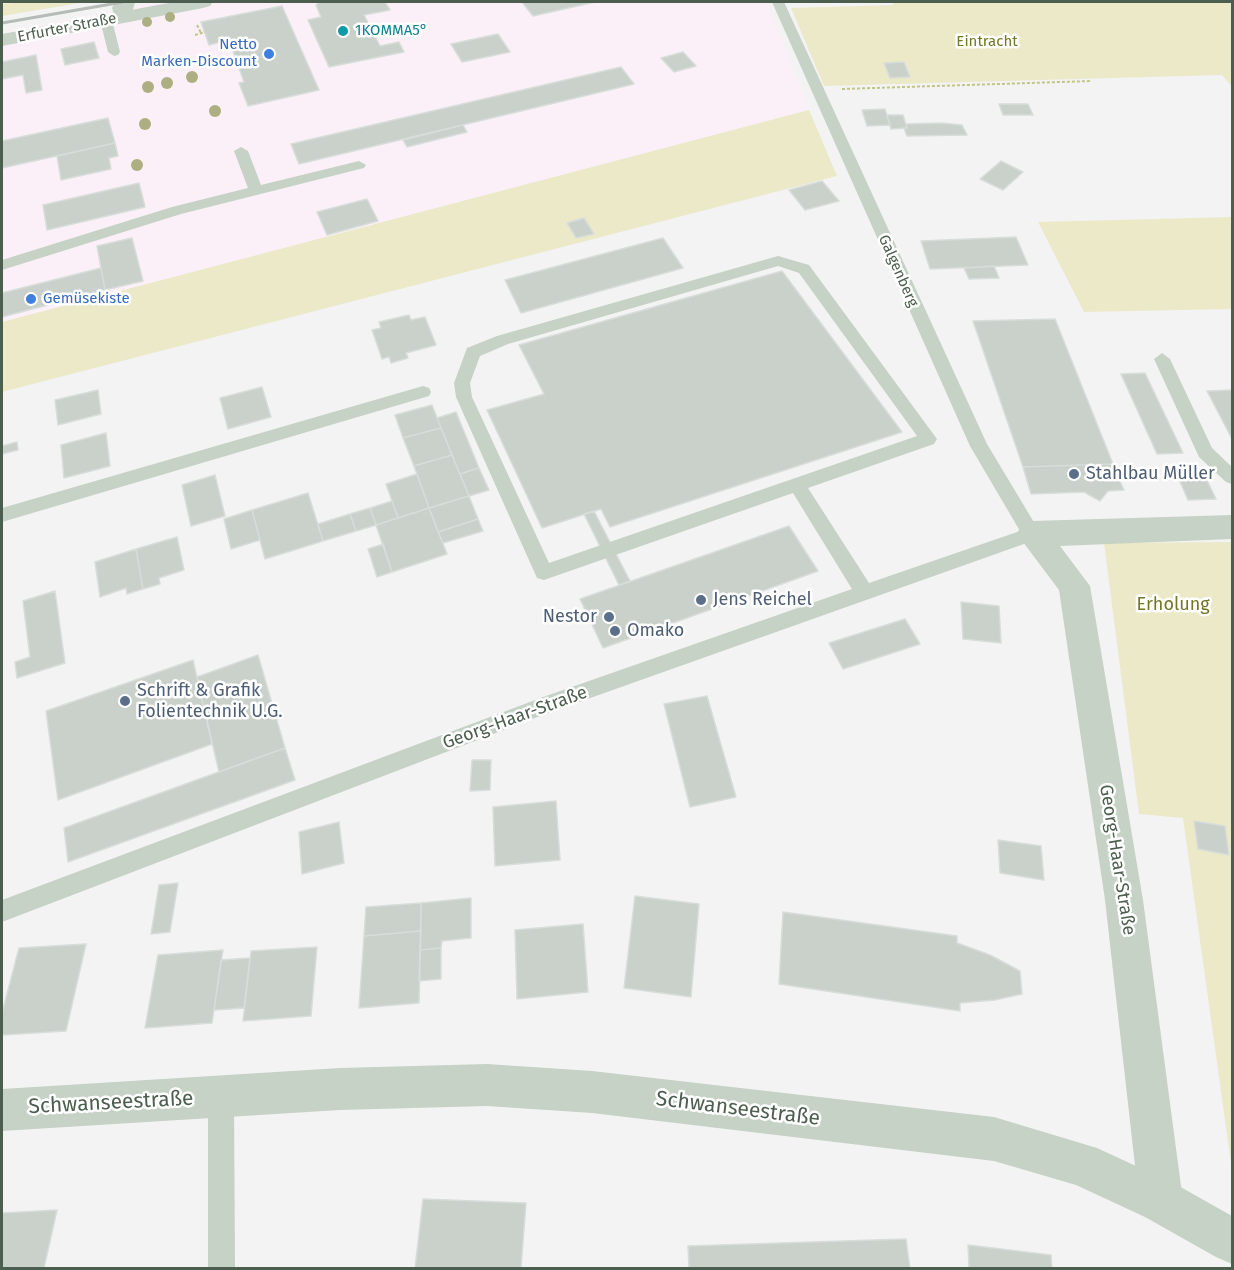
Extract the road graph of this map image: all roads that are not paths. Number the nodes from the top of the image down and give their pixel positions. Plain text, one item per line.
1 (203, 2) edge
2 (778, 2) edge
3 (118, 13) edge
4 (2, 40) edge
5 (114, 52) dead end
6 (241, 151) dead end
7 (359, 165) dead end
8 (256, 190) junction
9 (2, 266) edge
10 (1162, 359) dead end
11 (423, 392) dead end
12 (1233, 477) edge
13 (798, 486) junction
14 (2, 515) edge
15 (1233, 527) edge
16 (1032, 534) junction
17 (864, 592) junction
18 (2, 911) edge
19 (221, 1097) junction
20 (2, 1110) edge
21 (1161, 1201) junction
22 (1233, 1241) edge
23 (222, 1269) edge

1 - 3 street, Erfurter Straße
2 - 16 lane, Galgenberg
3 - 4 street, Erfurter Straße
3 - 5 lane
6 - 8 lane
7 - 8 lane
8 - 9 lane
10 - 12 lane
11 - 14 lane
13 - 13 lane
13 - 17 lane
15 - 16 street, Georg-Haar-Straße
16 - 17 lane, Georg-Haar-Straße
16 - 21 street, Georg-Haar-Straße
17 - 18 lane, Georg-Haar-Straße
19 - 20 street, Schwanseestraße
19 - 21 street, Schwanseestraße
19 - 23 lane, Schwanseestraße
21 - 22 street, Schwanseestraße

